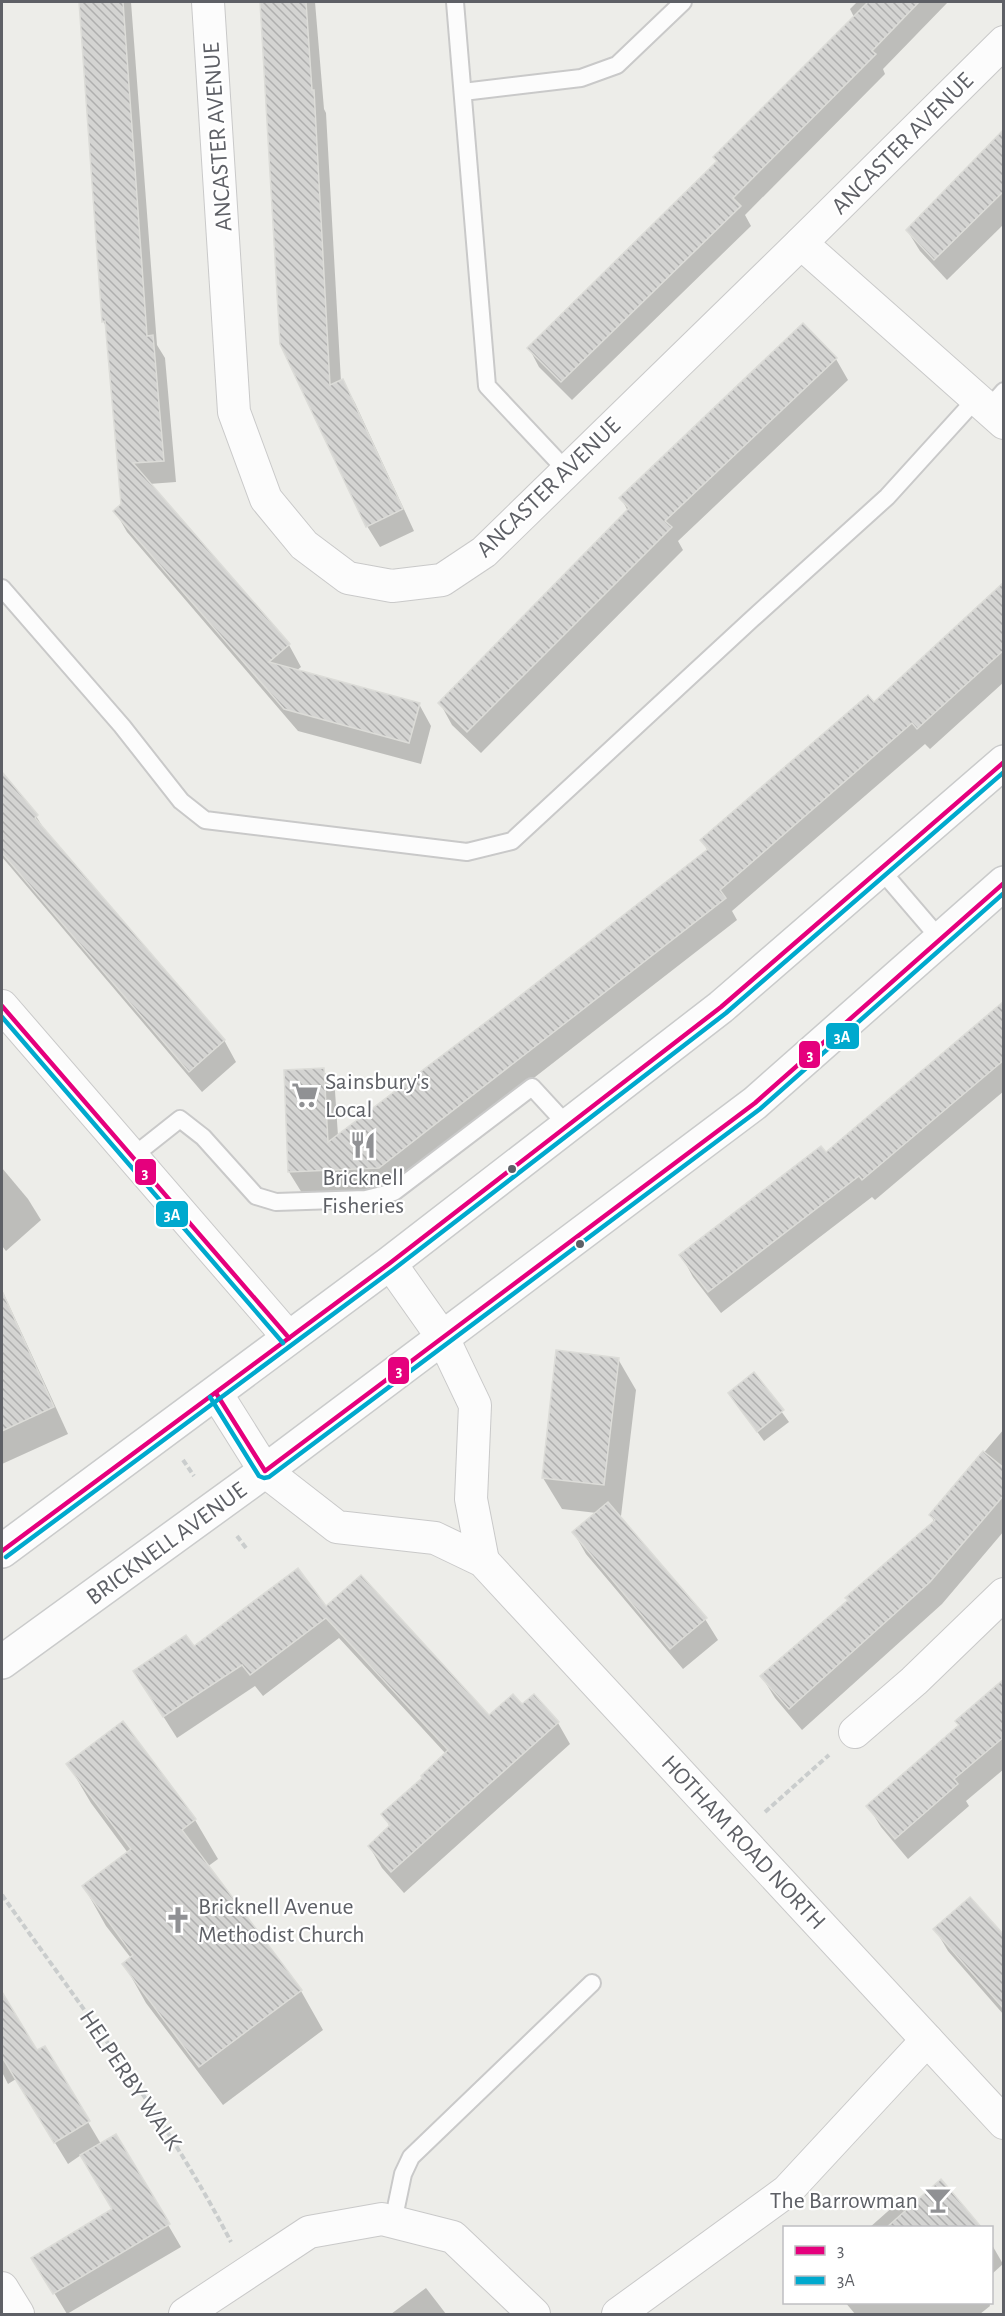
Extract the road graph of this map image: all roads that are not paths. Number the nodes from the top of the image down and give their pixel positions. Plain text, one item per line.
1 (208, 2) edge
2 (455, 2) edge
3 (683, 2) edge
4 (1004, 42) edge
5 (463, 92) junction
6 (801, 243) junction
7 (993, 405) edge
8 (566, 470) junction
9 (2, 588) edge
10 (1004, 762) edge
11 (881, 870) junction
12 (1004, 883) edge
13 (941, 940) junction
14 (2, 1006) edge
15 (568, 1126) junction
16 (132, 1157) junction
17 (390, 1263) junction
18 (289, 1338) junction
19 (443, 1338) junction
20 (216, 1393) junction
21 (266, 1471) junction
22 (2, 1551) edge
23 (483, 1562) junction
24 (1004, 1594) edge
25 (2, 1662) edge
26 (855, 1732) road end
27 (592, 1983) dead end
28 (927, 2040) junction
29 (1004, 2123) edge
30 (393, 2222) junction
31 (2, 2288) edge
32 (18, 2314) edge
33 (185, 2314) edge
34 (534, 2314) edge
35 (618, 2314) edge

1 - 8 street, ANCASTER AVENUE
2 - 5 lane
3 - 5 lane
4 - 6 street, ANCASTER AVENUE
5 - 8 lane
6 - 7 street
6 - 8 street, ANCASTER AVENUE
7 - 9 lane
10 - 11 street
11 - 13 lane
11 - 15 street
12 - 13 street, BRICKNELL AVENUE
13 - 19 street, BRICKNELL AVENUE
14 - 16 street
15 - 16 lane
15 - 17 street
16 - 18 street
17 - 18 street
17 - 19 street
18 - 20 street
19 - 21 street, BRICKNELL AVENUE
19 - 23 street
20 - 21 street, HOTHAM ROAD NORTH
20 - 22 street
21 - 23 street, HOTHAM ROAD NORTH
21 - 25 street, BRICKNELL AVENUE
23 - 28 street, HOTHAM ROAD NORTH
24 - 26 street
27 - 30 lane
28 - 29 street, HOTHAM ROAD NORTH
28 - 35 street
30 - 33 street
30 - 34 street
31 - 32 street

